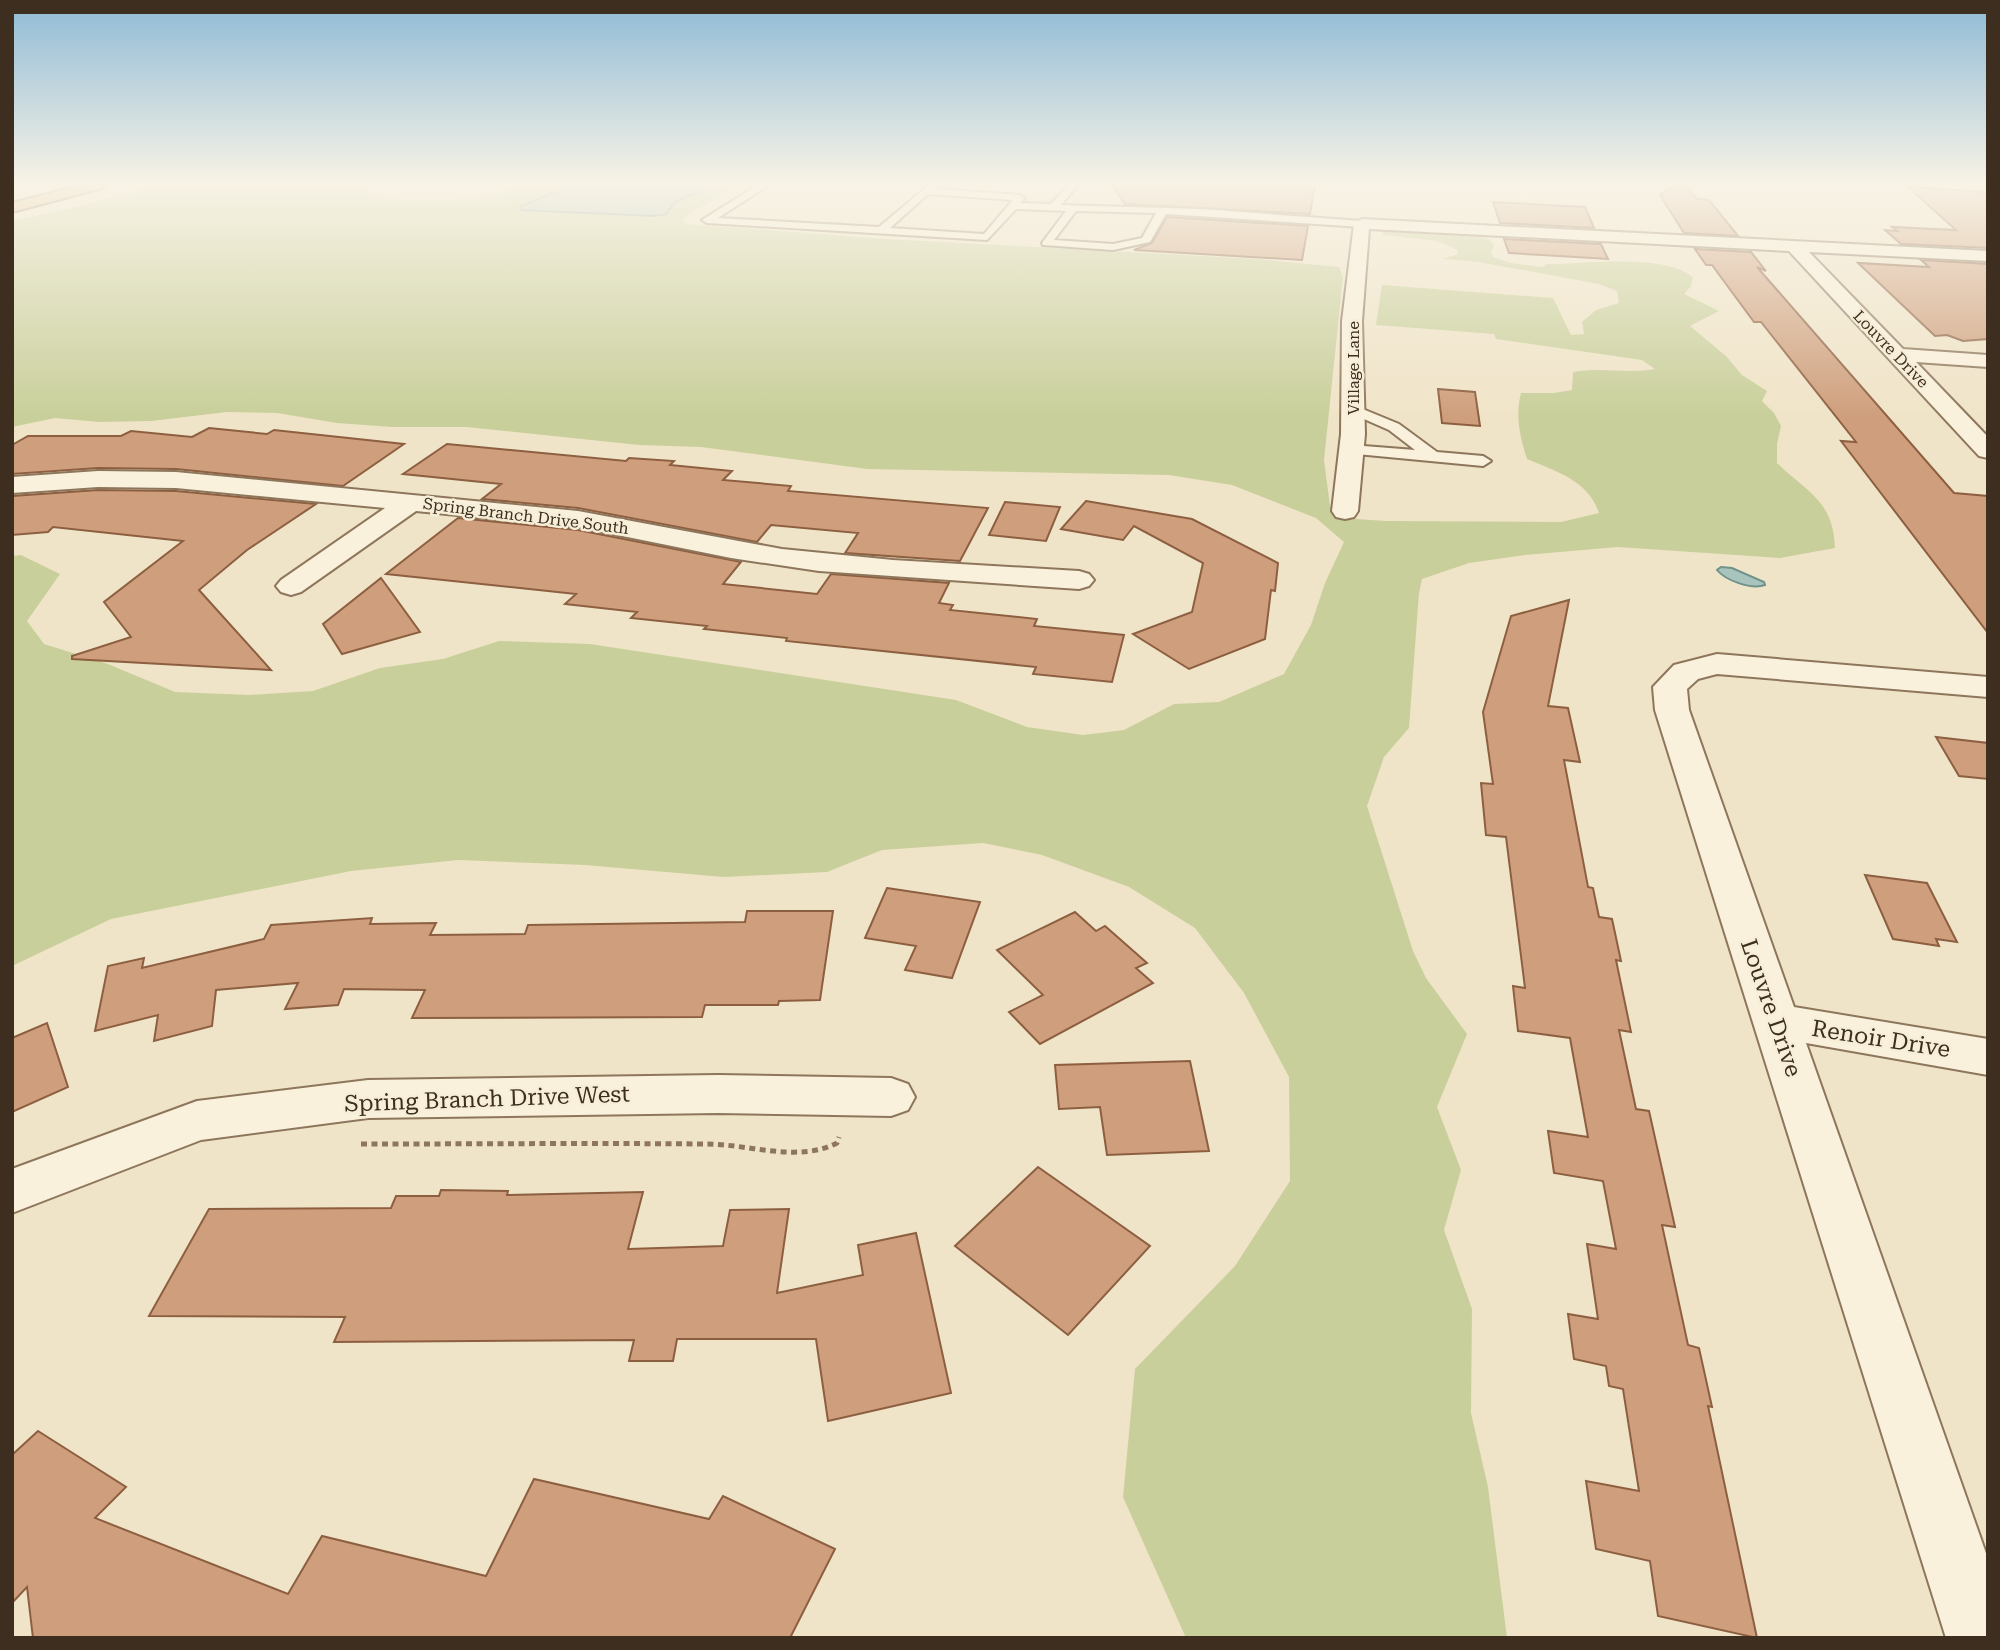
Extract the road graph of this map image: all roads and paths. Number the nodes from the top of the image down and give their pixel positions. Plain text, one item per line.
1 (1358, 262) edge
2 (1809, 262) edge
3 (1897, 355) junction
4 (1988, 361) edge
5 (1353, 409) junction
6 (1351, 450) junction
7 (1988, 452) edge
8 (1433, 456) junction
9 (1483, 461) dead end
10 (12, 485) edge
11 (410, 503) junction
12 (1345, 511) dead end
13 (1079, 580) dead end
14 (291, 586) dead end
15 (1988, 687) edge
16 (1775, 1021) junction
17 (1988, 1057) edge
18 (872, 1096) joint
19 (357, 1144) dead end
20 (12, 1191) edge
21 (1981, 1638) edge

1 - 5 street, Village Lane
2 - 3 street, Louvre Drive
3 - 4 street
3 - 7 street, Louvre Drive
5 - 6 street, Village Lane
5 - 8 lane
6 - 8 lane
6 - 12 street, Village Lane
8 - 9 lane
10 - 11 street, Spring Branch Drive South
11 - 13 street, Spring Branch Drive South
11 - 14 street
15 - 16 street, Louvre Drive
16 - 17 street, Renoir Drive
16 - 21 street, Louvre Drive
18 - 19 path
18 - 20 street, Spring Branch Drive West

